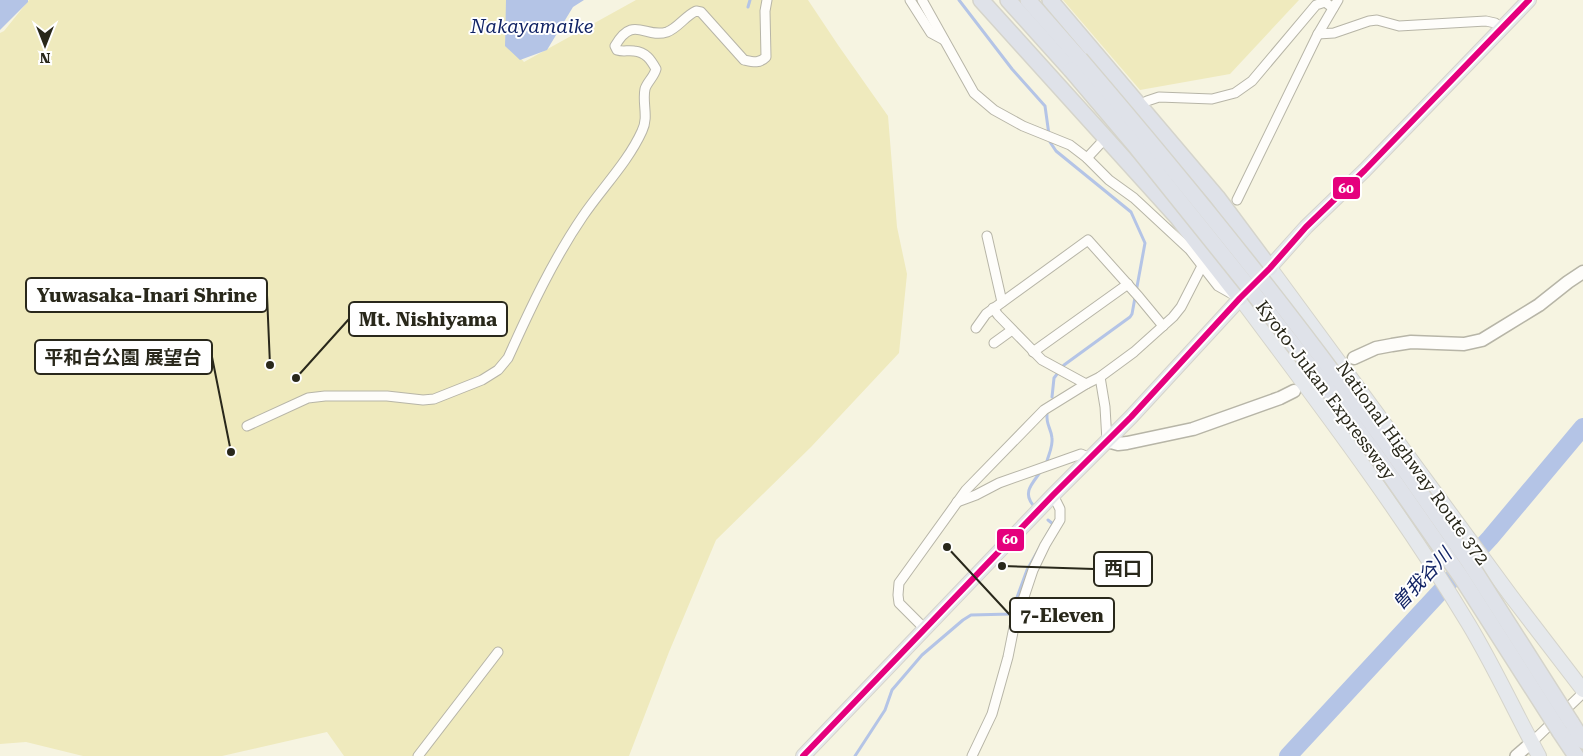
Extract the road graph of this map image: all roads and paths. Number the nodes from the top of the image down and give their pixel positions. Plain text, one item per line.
1 (767, 0) edge
2 (910, 0) edge
3 (922, 0) edge
4 (981, 0) edge
5 (1008, 0) edge
6 (1028, 0) edge
7 (1050, 0) edge
8 (1529, 0) edge
9 (1335, 4) edge
10 (1502, 28) junction
11 (1318, 34) junction
12 (944, 40) junction
13 (1076, 64) junction
14 (1147, 102) dead end
15 (1100, 144) dead end
16 (1087, 158) junction
17 (1237, 200) dead end
18 (987, 236) dead end
19 (1202, 266) junction
20 (1270, 268) junction
21 (1583, 272) edge
22 (1134, 290) junction
23 (1240, 298) junction
24 (1002, 302) junction
25 (993, 308) junction
26 (1163, 326) junction
27 (976, 328) dead end
28 (1012, 330) junction
29 (994, 343) dead end
30 (1033, 352) junction
31 (1354, 358) dead end
32 (1100, 377) junction
33 (1335, 380) junction
34 (1312, 381) dead end
35 (1086, 384) junction
36 (1294, 391) dead end
37 (247, 426) dead end
38 (1107, 441) junction
39 (1091, 458) junction
40 (1052, 495) junction
41 (957, 502) junction
42 (925, 629) junction
43 (498, 652) dead end
44 (1583, 691) edge
45 (1566, 727) junction
46 (1583, 741) edge
47 (1532, 742) junction
48 (1519, 755) edge
49 (418, 756) edge
50 (803, 756) edge
51 (972, 756) edge
52 (1539, 756) edge
53 (1576, 756) edge

1 - 37 street
2 - 12 street
3 - 12 street
4 - 23 highway
5 - 13 highway, Kyoto-Jukan Expressway
6 - 13 highway, Kyoto-Jukan Expressway
7 - 20 highway
8 - 10 highway
9 - 11 street
9 - 14 street
10 - 11 street
10 - 20 highway
11 - 17 street
12 - 16 street
13 - 33 highway, Kyoto-Jukan Expressway, bridge
15 - 16 street
16 - 19 street
18 - 24 street
19 - 23 street
19 - 26 street
20 - 23 highway
20 - 44 highway, National Highway Route 372
21 - 31 main road
22 - 24 street
22 - 26 street
22 - 30 street
23 - 38 highway
23 - 47 highway
24 - 25 street
25 - 27 street
25 - 28 street
26 - 32 street
28 - 29 street
28 - 30 street
30 - 35 street
32 - 35 street
32 - 38 street
33 - 34 main road
33 - 45 highway, Kyoto-Jukan Expressway, bridge
35 - 41 street
36 - 38 main road
38 - 39 highway
39 - 40 highway
39 - 41 street
40 - 42 highway
40 - 51 street
41 - 42 street
42 - 50 highway
43 - 49 street
44 - 47 street
45 - 46 highway, Kyoto-Jukan Expressway
45 - 53 highway, Kyoto-Jukan Expressway
47 - 48 street
47 - 52 highway

